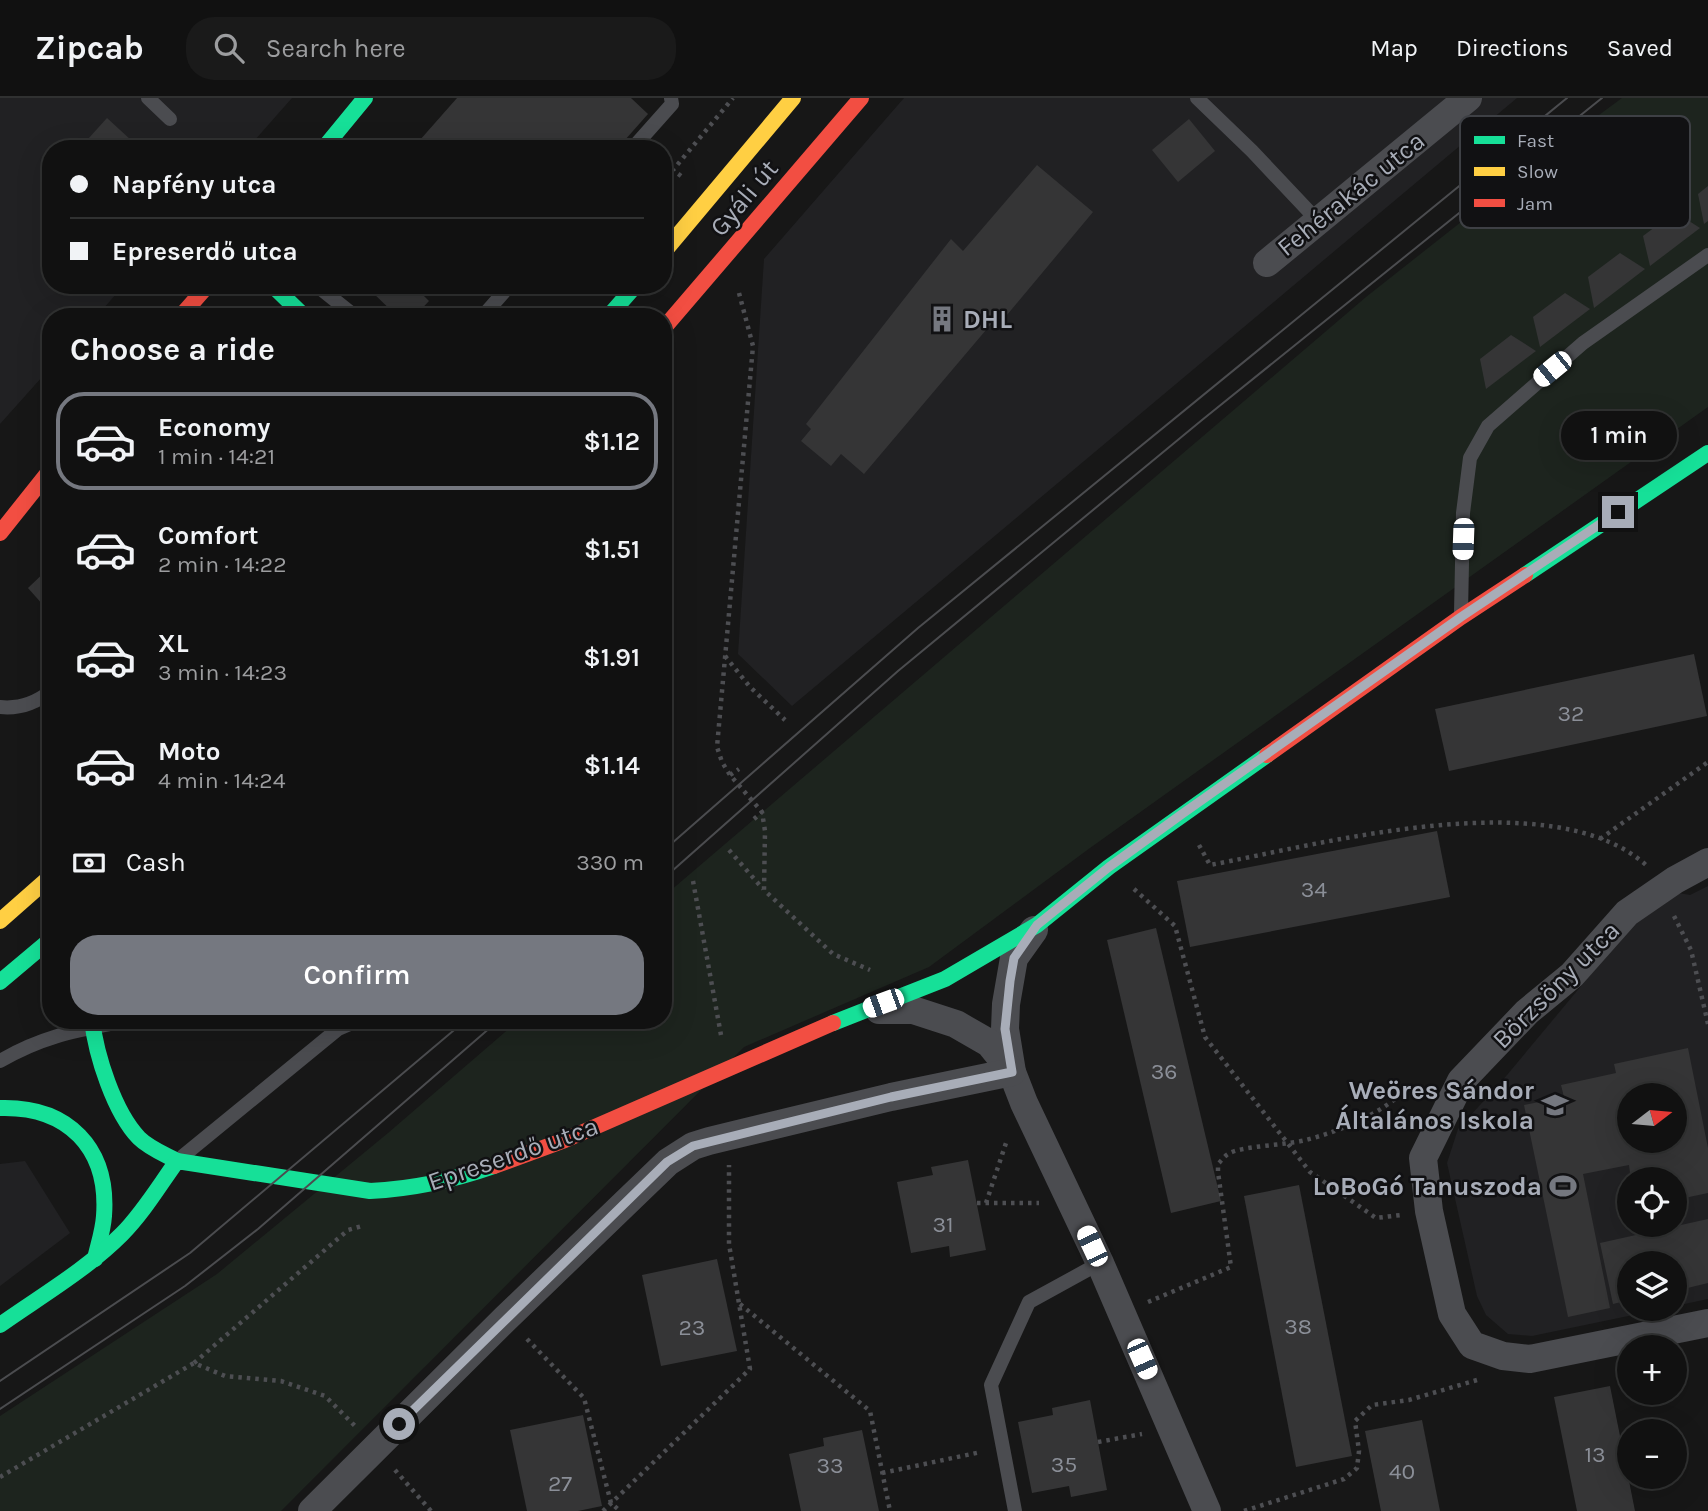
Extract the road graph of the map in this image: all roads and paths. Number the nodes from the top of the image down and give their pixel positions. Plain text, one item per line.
1 (148, 98) edge
2 (365, 98) edge
3 (671, 98) edge
4 (733, 98) edge
5 (793, 98) edge
6 (861, 98) edge
7 (1197, 98) edge
8 (1468, 98) edge
9 (170, 119) dead end
10 (330, 140) edge
11 (640, 140) edge
12 (673, 170) dead end
13 (1318, 221) junction
14 (672, 242) edge
15 (1708, 255) edge
16 (1267, 262) dead end
17 (715, 271) junction
18 (200, 294) edge
19 (281, 294) edge
20 (327, 294) edge
21 (502, 294) edge
22 (628, 294) edge
23 (188, 308) edge
24 (296, 308) edge
25 (345, 308) edge
26 (490, 308) edge
27 (616, 308) edge
28 (672, 319) edge
29 (1708, 453) edge
30 (42, 479) edge
31 (0, 533) edge
32 (1461, 617) junction
33 (725, 655) junction
34 (42, 698) edge
35 (0, 707) edge
36 (785, 720) dead end
37 (1708, 762) edge
38 (738, 769) dead end
39 (730, 775) junction
40 (762, 812) junction
41 (1182, 814) junction
42 (754, 819) dead end
43 (1600, 840) junction
44 (729, 850) dead end
45 (1708, 862) edge
46 (1646, 865) dead end
47 (1109, 867) junction
48 (693, 881) dead end
49 (42, 884) edge
50 (764, 890) junction
51 (1661, 890) junction
52 (0, 921) edge
53 (1037, 925) junction
54 (42, 947) edge
55 (879, 974) dead end
56 (0, 982) edge
57 (862, 1011) junction
58 (1708, 1024) edge
59 (75, 1029) edge
60 (94, 1029) edge
61 (338, 1029) edge
62 (0, 1061) edge
63 (727, 1068) junction
64 (1012, 1072) junction
65 (1404, 1092) dead end
66 (0, 1108) edge
67 (1008, 1136) dead end
68 (729, 1137) junction
69 (1289, 1144) junction
70 (177, 1161) junction
71 (976, 1203) dead end
72 (986, 1203) junction
73 (1039, 1203) dead end
74 (1429, 1211) junction
75 (95, 1259) junction
76 (1100, 1263) junction
77 (739, 1303) junction
78 (1122, 1313) junction
79 (506, 1318) junction
80 (1708, 1323) edge
81 (0, 1325) edge
82 (1478, 1379) dead end
83 (1172, 1428) junction
84 (1098, 1442) dead end
85 (1003, 1447) junction
86 (375, 1448) junction
87 (882, 1473) junction
88 (0, 1477) edge
89 (611, 1503) junction
90 (312, 1511) edge
91 (431, 1511) edge
92 (603, 1511) edge
93 (620, 1511) edge
94 (890, 1511) edge
95 (1015, 1511) edge
96 (1208, 1511) edge
97 (1244, 1511) edge

1 - 9 lane
2 - 10 street
3 - 11 lane
4 - 12 path
5 - 14 street, Gyáli út
6 - 17 street, Gyáli út
7 - 13 lane
8 - 13 street, Fehérakác utca
13 - 16 street, Fehérakác utca
15 - 32 lane
17 - 28 street, Gyáli út
17 - 33 path
18 - 23 street
19 - 24 street
20 - 25 lane
21 - 26 lane
22 - 27 street
29 - 32 street, Epreserdő utca
30 - 31 street
32 - 41 street, Epreserdő utca
33 - 36 path
33 - 39 path
34 - 35 lane
37 - 43 path
38 - 39 path
39 - 40 path
40 - 42 path
40 - 50 path
41 - 43 path
41 - 47 street, Epreserdő utca
43 - 46 path
44 - 50 path
45 - 51 street, Börzsöny utca
47 - 53 street, Epreserdő utca
47 - 69 path
48 - 63 path
49 - 52 street
50 - 55 path
51 - 58 path
51 - 74 street, Börzsöny utca
53 - 57 street, Epreserdő utca
53 - 64 street, Epreserdő utca
54 - 56 street
57 - 63 street, Epreserdő utca
57 - 64 street, Epreserdő utca
59 - 62 lane
60 - 70 street
61 - 70 lane
63 - 70 street, Epreserdő utca
64 - 68 street
64 - 76 street, Epreserdő utca
65 - 69 path
66 - 75 street
67 - 72 path
68 - 77 path
68 - 79 street
69 - 74 path
69 - 78 path
70 - 75 street
71 - 72 path
72 - 73 path
74 - 80 street, Börzsöny utca
75 - 81 street
76 - 78 street, Epreserdő utca
76 - 85 lane
77 - 87 path
77 - 89 path
78 - 83 street, Epreserdő utca
79 - 86 street
79 - 89 path
82 - 97 path
83 - 84 path
83 - 96 street, Epreserdő utca
85 - 87 path
85 - 95 lane
86 - 88 path
86 - 90 street
86 - 91 path
87 - 94 path
89 - 92 path
89 - 93 path

